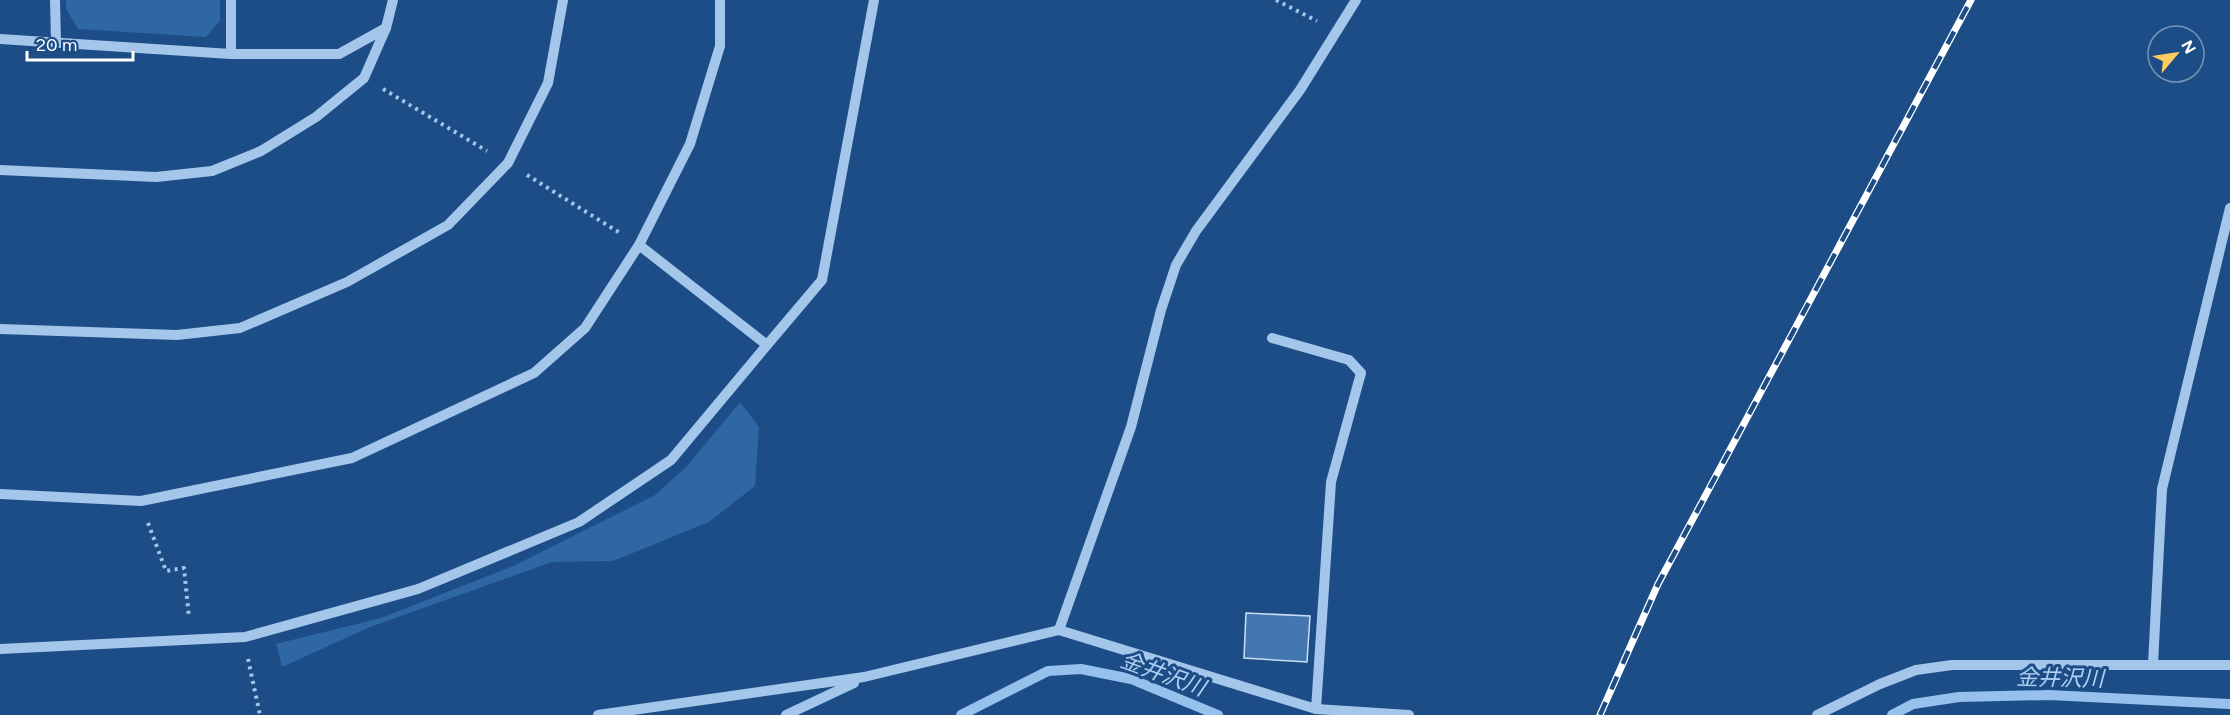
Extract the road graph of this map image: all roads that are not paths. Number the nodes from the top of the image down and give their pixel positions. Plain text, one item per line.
1 (54, 0) edge
2 (231, 0) edge
3 (393, 0) edge
4 (563, 0) edge
5 (720, 0) edge
6 (874, 0) edge
7 (1356, 0) edge
8 (386, 28) junction
9 (0, 39) edge
10 (56, 41) junction
11 (231, 54) junction
12 (0, 170) edge
13 (2230, 208) edge
14 (639, 245) junction
15 (0, 329) edge
16 (1272, 338) dead end
17 (766, 345) junction
18 (0, 494) edge
19 (1059, 630) junction
20 (0, 649) edge
21 (2153, 664) junction
22 (2230, 665) edge
23 (864, 677) junction
24 (1316, 710) junction
25 (598, 715) edge
26 (786, 715) edge
27 (1409, 715) edge
28 (1817, 715) edge

1 - 10 street
2 - 11 street
3 - 8 street
4 - 15 street
5 - 14 street
6 - 17 street
7 - 19 street
8 - 11 street
8 - 12 street
9 - 10 street
10 - 11 street
13 - 21 street
14 - 17 street
14 - 18 street
16 - 24 street
17 - 20 street
19 - 23 street
19 - 24 street
21 - 22 street
21 - 28 street
23 - 25 street
23 - 26 street
24 - 27 street

